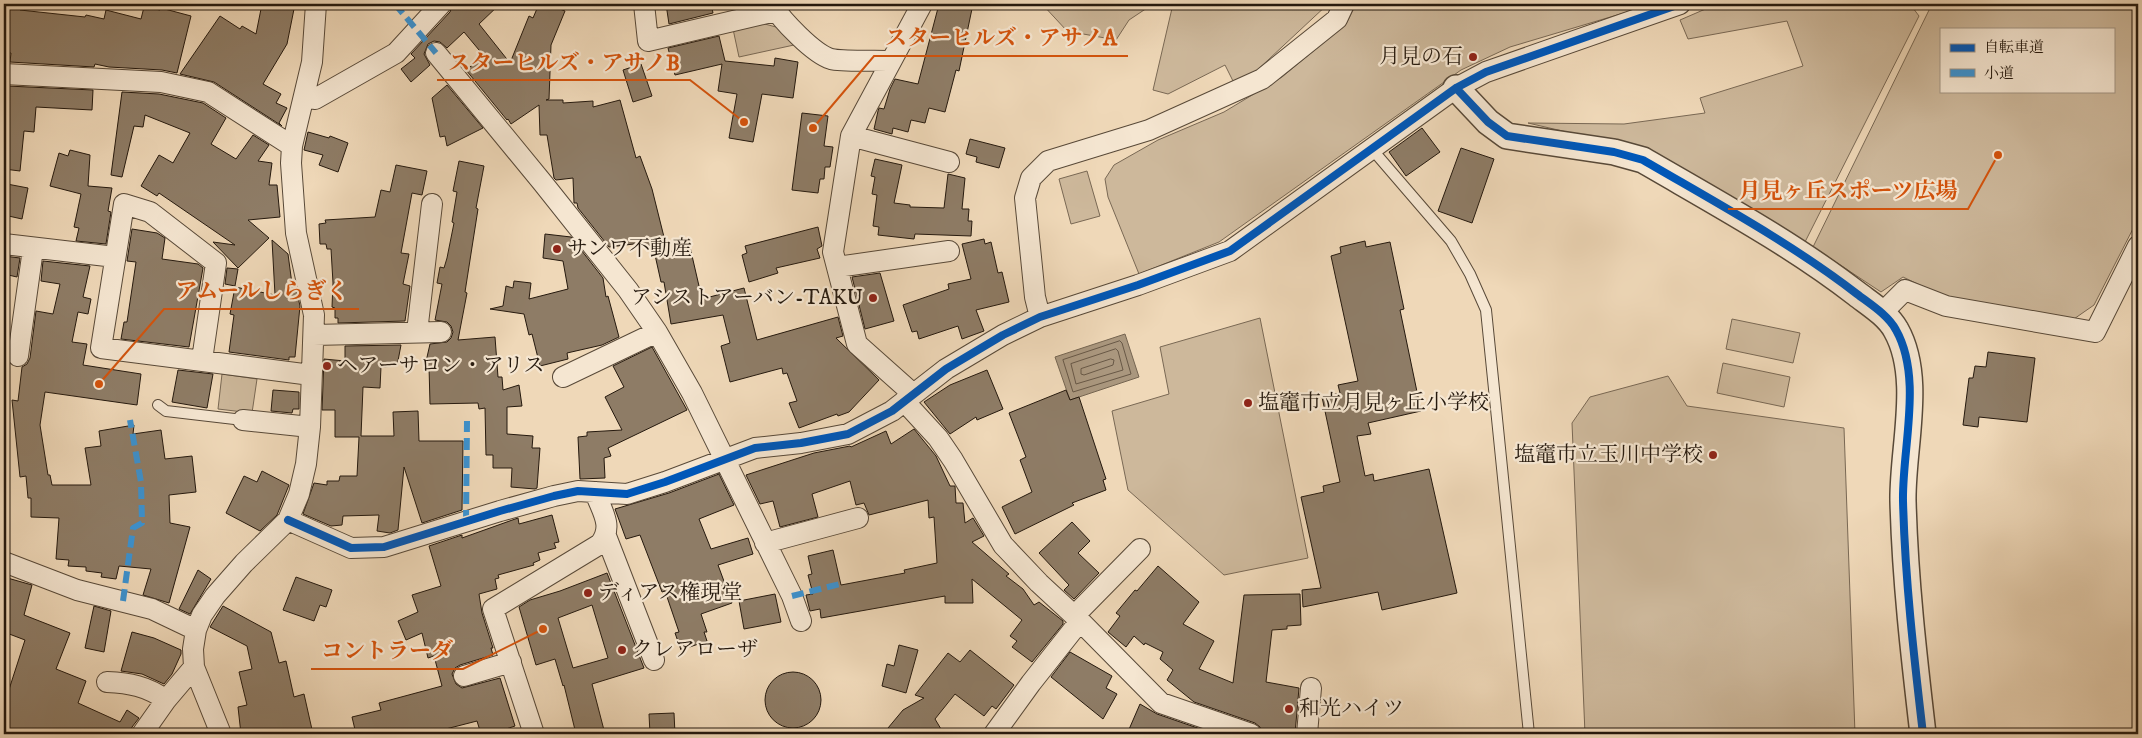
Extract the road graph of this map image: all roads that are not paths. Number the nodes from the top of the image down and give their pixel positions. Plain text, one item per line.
1 (316, 4) edge
2 (441, 4) edge
3 (644, 4) edge
4 (922, 4) edge
5 (1344, 4) edge
6 (1680, 4) edge
7 (774, 8) edge
8 (436, 54) dead end
9 (890, 61) junction
10 (4, 74) edge
11 (1456, 88) junction
12 (305, 97) junction
13 (851, 136) junction
14 (292, 146) junction
15 (1371, 148) junction
16 (949, 162) dead end
17 (432, 204) dead end
18 (4, 244) edge
19 (2138, 246) edge
20 (33, 249) junction
21 (949, 251) dead end
22 (114, 257) junction
23 (837, 267) junction
24 (1882, 313) junction
25 (1040, 317) junction
26 (417, 332) junction
27 (441, 332) dead end
28 (657, 332) junction
29 (314, 335) junction
30 (18, 356) dead end
31 (202, 360) junction
32 (311, 375) junction
33 (562, 377) dead end
34 (908, 397) junction
35 (158, 405) dead end
36 (243, 420) joint
37 (310, 427) junction
38 (724, 458) junction
39 (595, 492) junction
40 (858, 518) dead end
41 (288, 520) junction
42 (606, 536) junction
43 (765, 543) junction
44 (1140, 549) dead end
45 (4, 562) edge
46 (1077, 618) junction
47 (801, 621) dead end
48 (196, 630) junction
49 (654, 660) dead end
50 (510, 662) junction
51 (194, 667) junction
52 (464, 676) dead end
53 (107, 682) dead end
54 (1312, 688) dead end
55 (166, 700) junction
56 (1206, 726) edge
57 (142, 734) edge
58 (221, 734) edge
59 (534, 734) edge
60 (994, 734) edge
61 (1251, 734) edge
62 (1307, 734) edge
63 (1529, 734) edge
64 (1923, 734) edge

1 - 12 street
2 - 12 street
3 - 7 street
4 - 9 street
5 - 25 street
6 - 11 street
7 - 9 street
8 - 28 street
9 - 13 street
10 - 14 street
11 - 15 street
11 - 24 street
12 - 14 street
13 - 16 street
13 - 23 street
14 - 29 street
15 - 25 street
15 - 63 lane
17 - 26 street
18 - 20 street
19 - 24 street
20 - 22 street
20 - 30 street
21 - 23 street
22 - 31 street
22 - 31 street
23 - 34 street
24 - 64 street
25 - 34 street
26 - 27 street
26 - 29 street
28 - 33 street
28 - 38 street
29 - 32 street
31 - 32 street
32 - 37 street
34 - 38 street
34 - 46 street
35 - 36 lane
36 - 37 street
37 - 41 street
38 - 39 street
38 - 43 street
39 - 41 street
39 - 42 street
40 - 43 street
41 - 48 street
42 - 49 street
42 - 50 street
43 - 47 street
44 - 46 street
45 - 48 street
46 - 56 street
46 - 60 street
48 - 51 street
50 - 52 street
50 - 59 street
51 - 55 street
51 - 58 street
53 - 55 street
54 - 62 street
55 - 57 street
56 - 61 street

